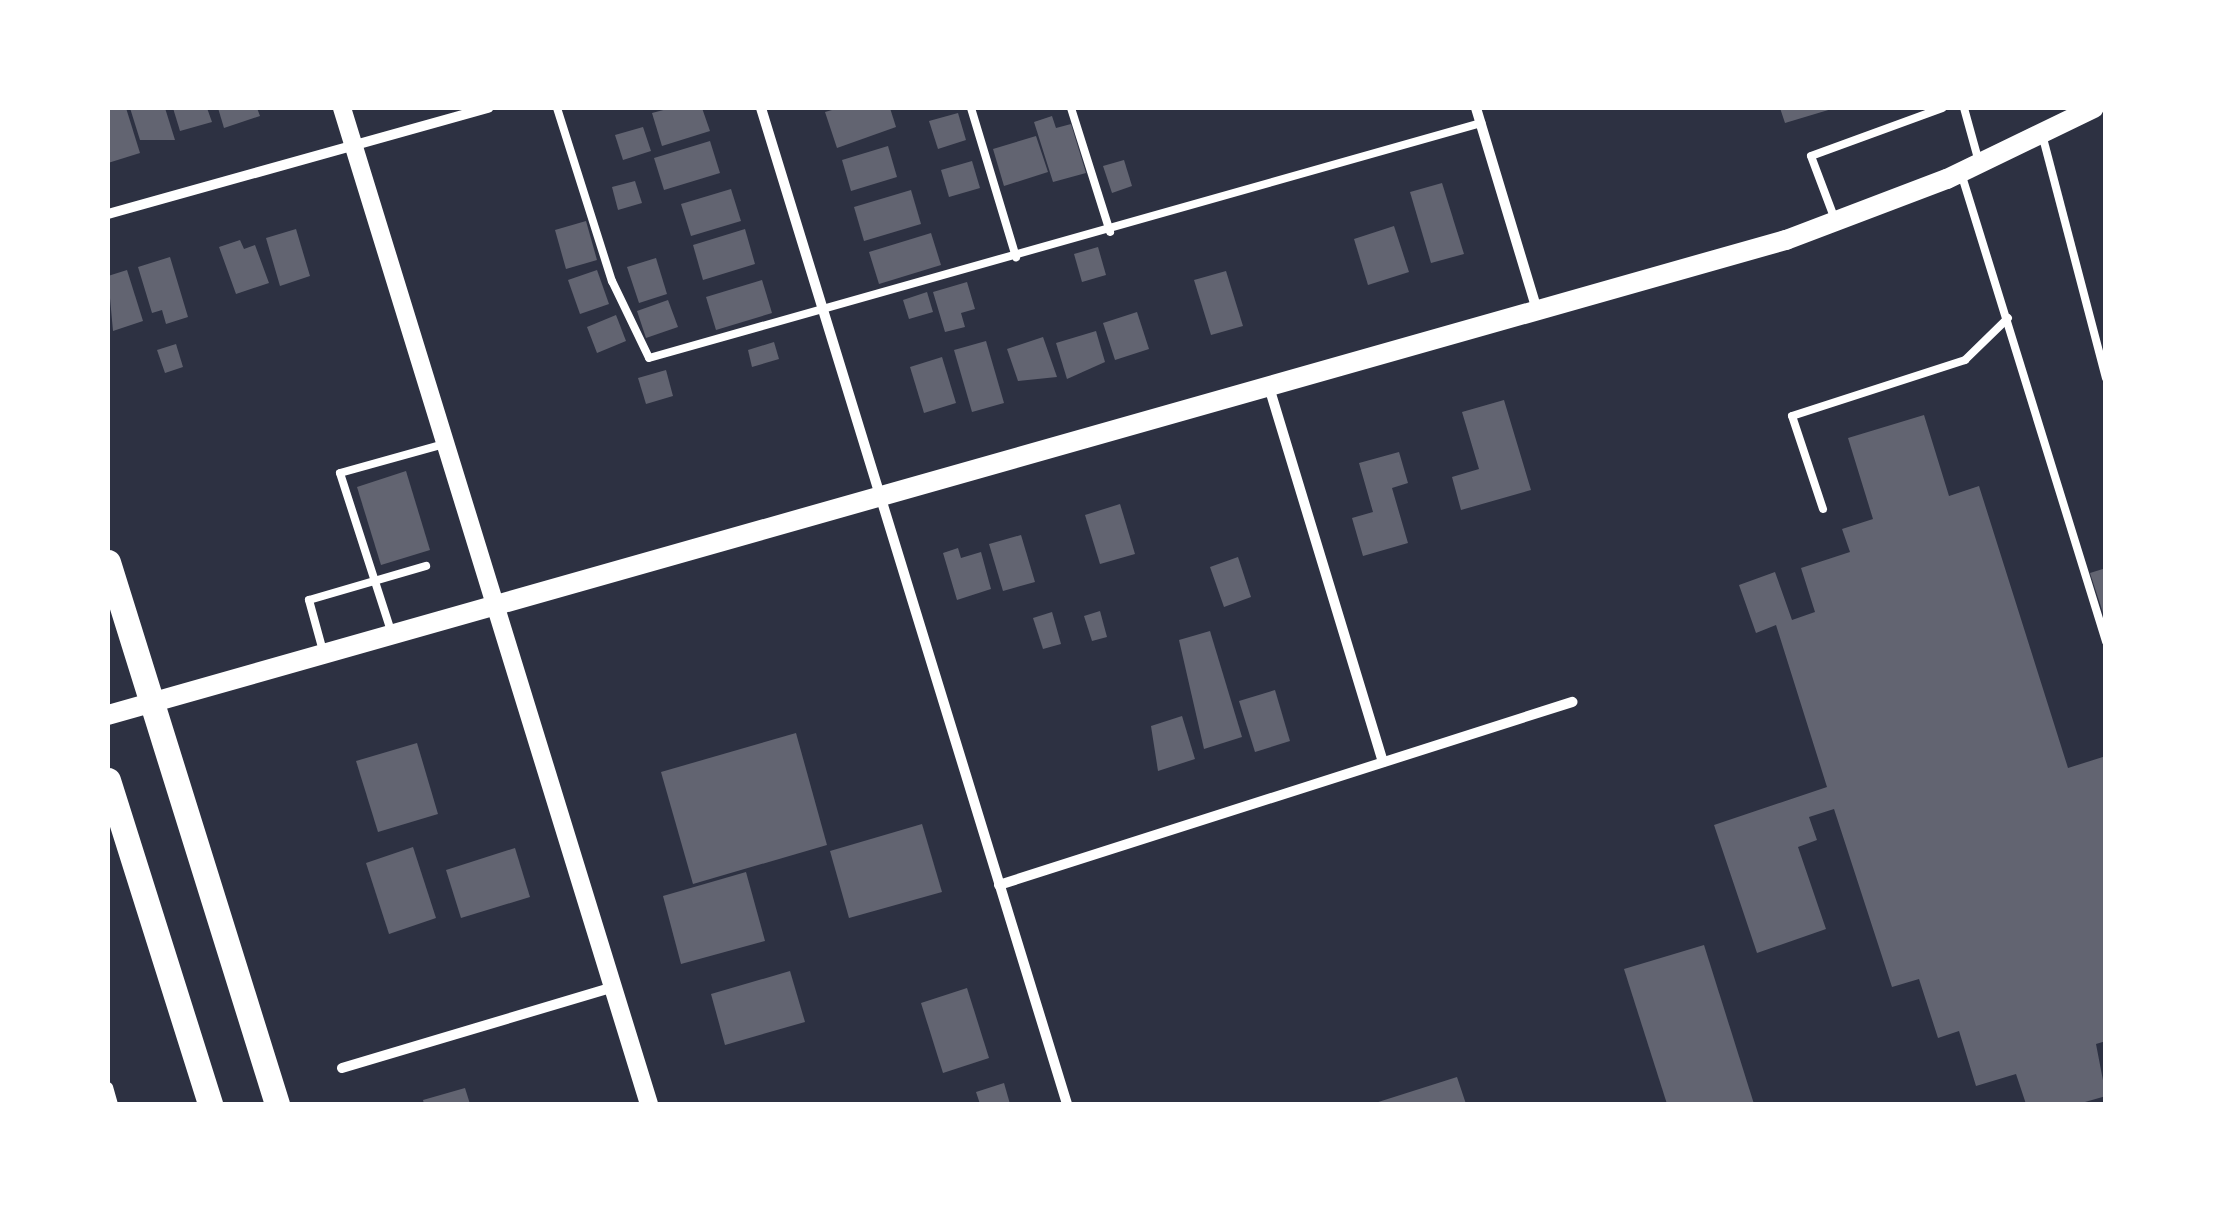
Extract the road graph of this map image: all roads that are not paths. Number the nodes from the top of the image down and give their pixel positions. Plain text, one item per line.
1 (342, 108) edge
2 (488, 108) edge
3 (558, 108) edge
4 (761, 108) edge
5 (971, 108) edge
6 (1071, 108) edge
7 (1476, 108) edge
8 (1942, 108) edge
9 (1964, 108) edge
10 (2094, 108) edge
11 (1480, 123) junction
12 (2042, 133) junction
13 (354, 146) junction
14 (1970, 167) junction
15 (108, 214) edge
16 (1836, 224) junction
17 (1110, 232) junction
18 (1016, 258) junction
19 (1538, 310) junction
20 (822, 312) junction
21 (2008, 318) junction
22 (2106, 378) edge
23 (1268, 386) junction
24 (440, 445) junction
25 (878, 495) junction
26 (1823, 509) dead end
27 (108, 562) edge
28 (426, 566) dead end
29 (374, 580) junction
30 (492, 609) junction
31 (392, 637) junction
32 (2106, 642) edge
33 (324, 656) junction
34 (1572, 702) dead end
35 (152, 704) junction
36 (108, 715) edge
37 (1383, 762) junction
38 (108, 780) edge
39 (999, 884) junction
40 (613, 987) junction
41 (342, 1068) dead end
42 (108, 1087) edge
43 (113, 1104) edge
44 (210, 1104) edge
45 (277, 1104) edge
46 (649, 1104) edge
47 (1067, 1104) edge

1 - 13 street
2 - 13 street
3 - 20 lane
4 - 20 street
5 - 18 lane
6 - 17 lane
7 - 11 street
8 - 16 lane
9 - 14 lane
10 - 12 main road
11 - 17 lane
11 - 19 street
12 - 14 main road
12 - 22 lane
13 - 15 street
13 - 24 street
14 - 16 main road
14 - 21 lane
16 - 19 main road
17 - 18 lane
18 - 20 lane
19 - 23 main road
20 - 25 street
21 - 26 lane
21 - 32 lane
23 - 25 main road
23 - 37 street
24 - 29 lane
24 - 30 street
25 - 30 main road
25 - 39 street
27 - 35 highway
28 - 29 lane
29 - 31 lane
29 - 33 lane
30 - 31 main road
30 - 40 street
31 - 33 main road
33 - 35 main road
34 - 37 street
35 - 36 main road
35 - 45 highway
37 - 39 street
38 - 44 highway
39 - 47 street
40 - 41 street
40 - 46 street
42 - 43 street

